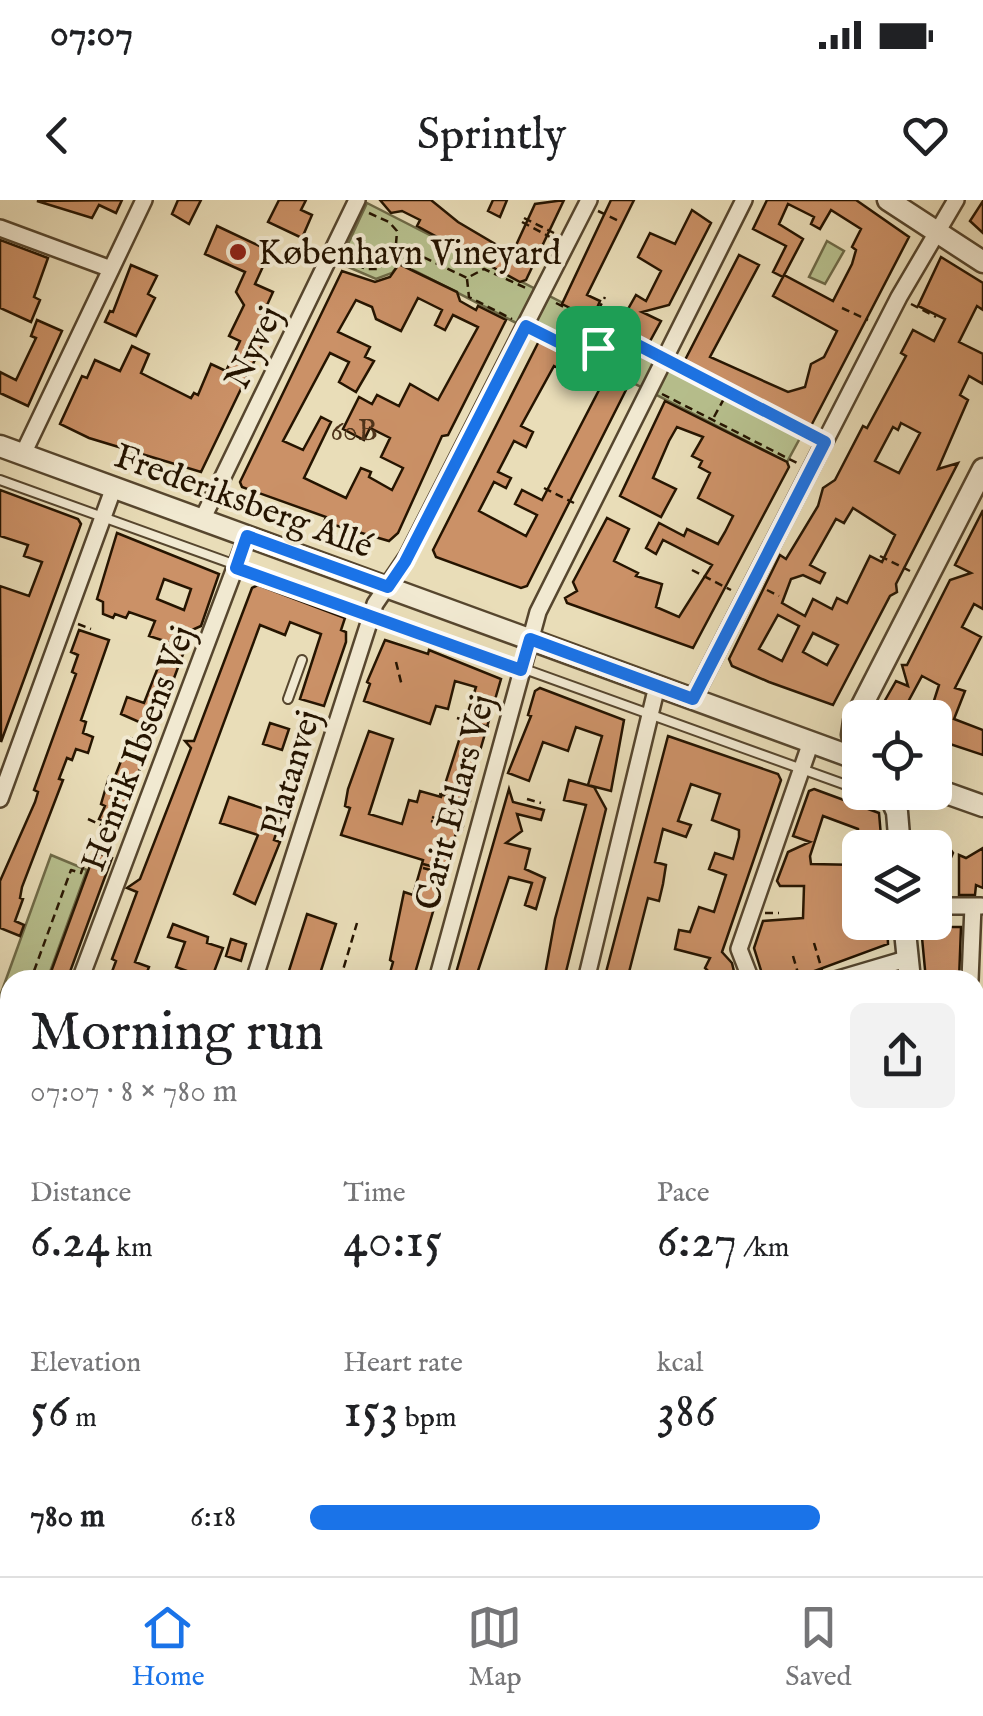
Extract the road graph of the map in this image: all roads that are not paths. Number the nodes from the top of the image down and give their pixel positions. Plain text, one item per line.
1 (144, 200) edge
2 (744, 200) edge
3 (888, 200) edge
4 (904, 200) edge
5 (956, 200) edge
6 (356, 203) edge
7 (588, 203) edge
8 (938, 227) junction
9 (0, 228) edge
10 (983, 249) edge
11 (983, 262) edge
12 (111, 270) junction
13 (0, 446) edge
14 (24, 454) junction
15 (983, 469) edge
16 (0, 480) edge
17 (114, 487) junction
18 (103, 518) junction
19 (202, 520) junction
20 (247, 536) junction
21 (236, 568) junction
22 (388, 587) junction
23 (371, 616) junction
24 (530, 639) junction
25 (302, 660) dead end
26 (521, 670) junction
27 (657, 686) junction
28 (288, 699) dead end
29 (693, 699) junction
30 (865, 700) edge
31 (649, 716) junction
32 (811, 742) junction
33 (842, 753) edge
34 (802, 770) junction
35 (842, 784) edge
36 (952, 795) edge
37 (0, 799) edge
38 (983, 806) edge
39 (952, 906) edge
40 (978, 906) edge
41 (906, 940) edge
42 (84, 970) edge
43 (257, 970) edge
44 (440, 970) edge
45 (588, 970) edge
46 (748, 970) edge
47 (908, 970) edge
48 (971, 970) edge

1 - 12 street
2 - 24 street, Carit Etlars Vej
3 - 8 street
4 - 8 street
5 - 8 street
6 - 19 street, Nyvej
7 - 22 street, Platanvej
8 - 10 street
8 - 11 street
8 - 29 street
9 - 12 street
12 - 14 street
13 - 14 street, Frederiksberg Allé
14 - 17 street, Frederiksberg Allé
15 - 30 street
16 - 18 lane
17 - 18 street
17 - 19 street, Frederiksberg Allé
18 - 21 lane
18 - 37 street
19 - 20 street, Frederiksberg Allé
20 - 21 street, Henrik Ibsens Vej
20 - 22 street, Frederiksberg Allé
21 - 23 lane
21 - 42 street, Henrik Ibsens Vej
22 - 23 street, Platanvej
22 - 24 street, Frederiksberg Allé
23 - 26 lane
23 - 43 street, Platanvej
24 - 26 street, Carit Etlars Vej
24 - 27 street, Frederiksberg Allé
25 - 28 lane
26 - 31 lane
26 - 44 street, Carit Etlars Vej
27 - 29 street, Frederiksberg Allé
27 - 31 street
29 - 32 street, Frederiksberg Allé
31 - 34 lane
31 - 45 street
32 - 33 street, Frederiksberg Allé
32 - 34 street
34 - 35 lane
34 - 46 street
36 - 38 street
39 - 40 street
40 - 48 street
41 - 47 street

